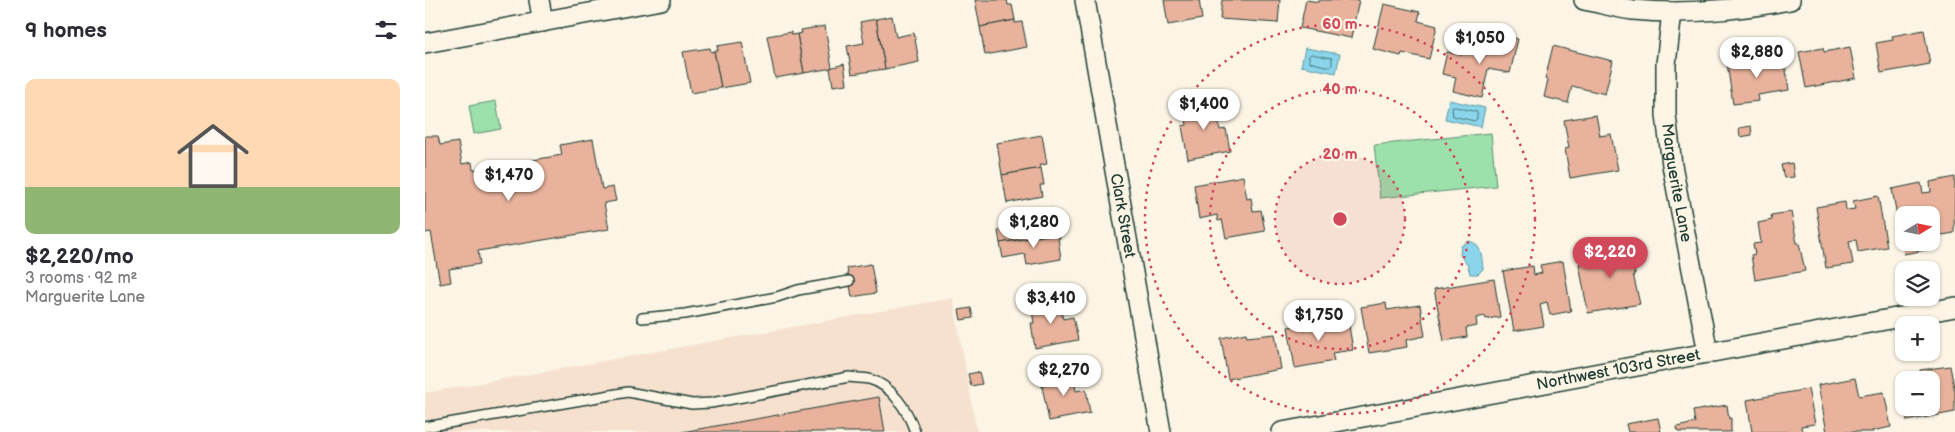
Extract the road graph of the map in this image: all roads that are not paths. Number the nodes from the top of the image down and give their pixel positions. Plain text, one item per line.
1 (539, 0) edge
2 (661, 0) edge
3 (1085, 0) edge
4 (1584, 0) edge
5 (1790, 0) edge
6 (1672, 12) junction
7 (543, 22) junction
8 (425, 43) edge
9 (849, 281) dead end
10 (1955, 307) edge
11 (642, 318) dead end
12 (1708, 353) junction
13 (425, 427) edge
14 (915, 432) edge
15 (1161, 432) edge
16 (1282, 432) edge

1 - 7 street
2 - 7 street
3 - 15 street, Clark Street
4 - 6 street
5 - 6 street
6 - 12 street, Marguerite Lane
7 - 8 street
9 - 11 lane
10 - 12 street, Northwest 103rd Street
12 - 16 street, Northwest 103rd Street
13 - 14 lane

